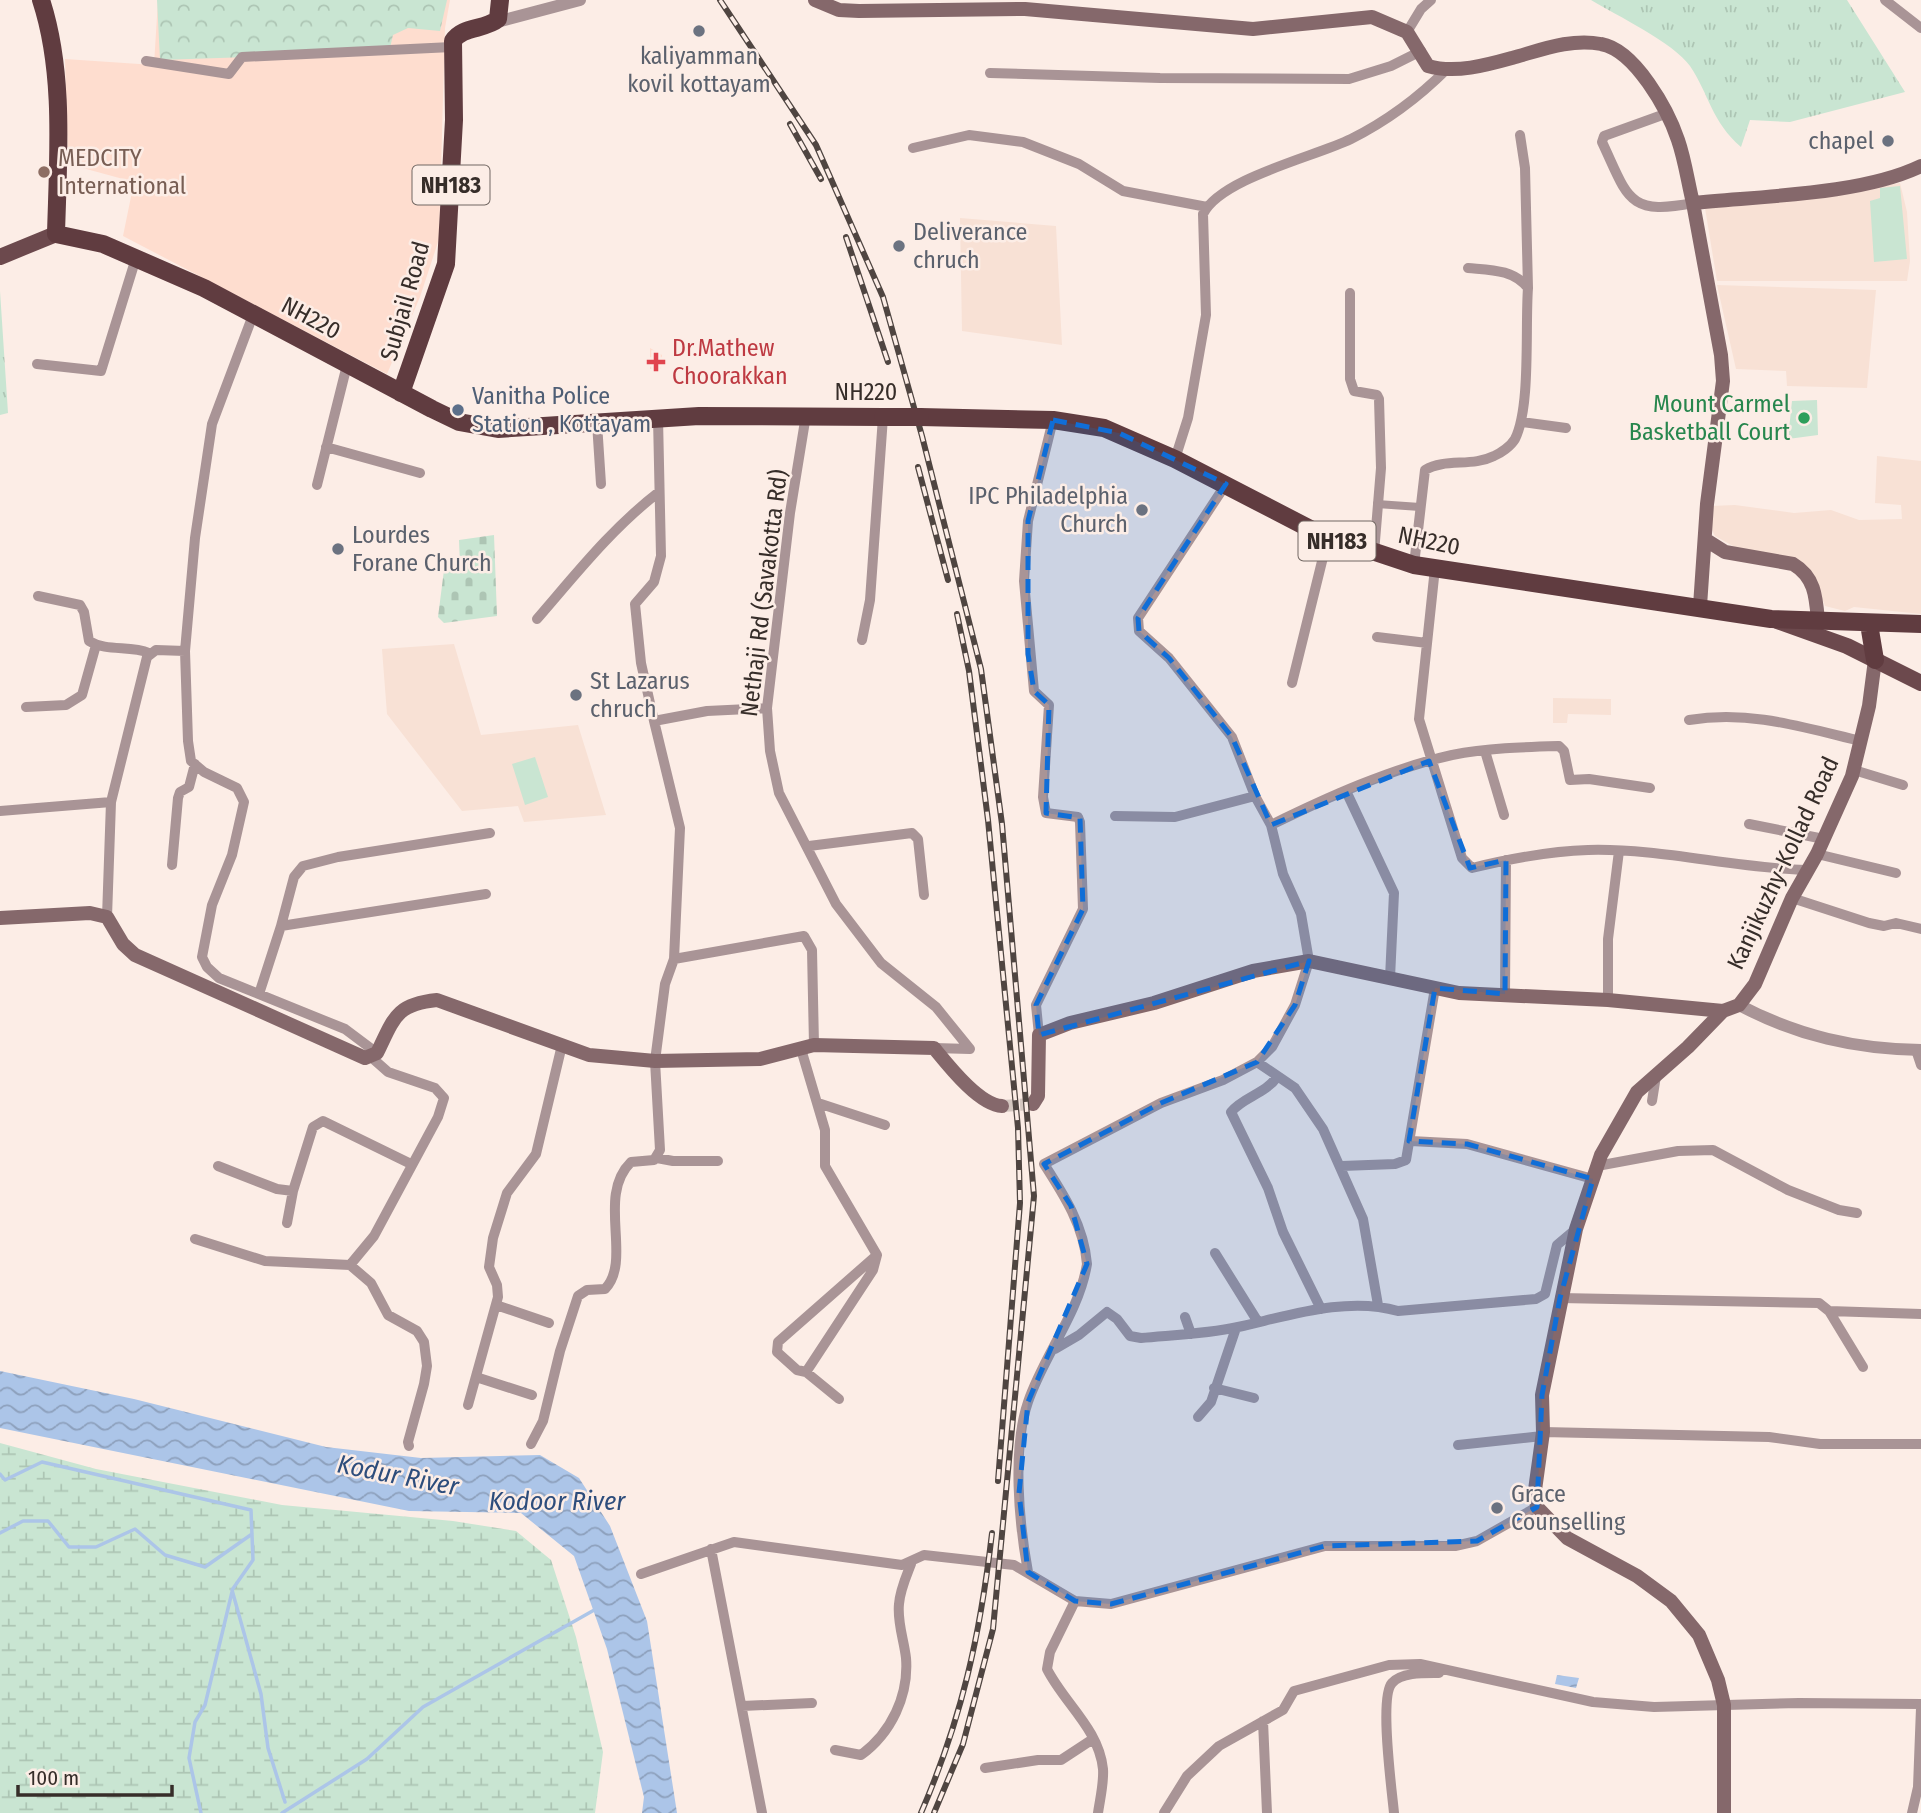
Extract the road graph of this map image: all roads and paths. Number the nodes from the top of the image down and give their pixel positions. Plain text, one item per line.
1 (41, 0) edge
2 (500, 0) edge
3 (580, 0) edge
4 (815, 0) edge
5 (1431, 0) edge
6 (1885, 0) edge
7 (493, 23) junction
8 (1921, 28) edge
9 (1407, 32) junction
10 (452, 47) junction
11 (1421, 51) junction
12 (146, 61) dead end
13 (1447, 69) junction
14 (990, 72) dead end
15 (1665, 114) junction
16 (1520, 135) dead end
17 (913, 148) dead end
18 (1921, 166) edge
19 (1693, 203) junction
20 (1207, 208) junction
21 (56, 234) junction
22 (0, 257) edge
23 (136, 258) junction
24 (1468, 268) dead end
25 (1528, 288) junction
26 (1350, 293) dead end
27 (253, 315) junction
28 (37, 364) dead end
29 (347, 365) junction
30 (401, 393) junction
31 (806, 415) junction
32 (883, 417) junction
33 (658, 418) junction
34 (1053, 419) junction
35 (1522, 422) junction
36 (597, 423) junction
37 (1566, 428) dead end
38 (326, 447) junction
39 (1175, 458) junction
40 (420, 473) dead end
41 (601, 484) dead end
42 (1226, 484) junction
43 (317, 485) dead end
44 (659, 492) junction
45 (1377, 504) junction
46 (1420, 507) junction
47 (1328, 537) junction
48 (1706, 540) junction
49 (1374, 554) junction
50 (1414, 565) junction
51 (1435, 568) junction
52 (38, 596) dead end
53 (1700, 606) junction
54 (537, 620) dead end
55 (1772, 620) junction
56 (1818, 621) junction
57 (1869, 624) junction
58 (1921, 624) edge
59 (1377, 637) dead end
60 (862, 639) dead end
61 (1427, 643) junction
62 (96, 645) junction
63 (185, 651) junction
64 (149, 653) junction
65 (1875, 660) junction
66 (1292, 683) dead end
67 (1921, 683) edge
68 (26, 707) dead end
69 (767, 708) junction
70 (1689, 720) dead end
71 (654, 721) junction
72 (1861, 741) junction
73 (1485, 751) junction
74 (1429, 761) junction
75 (195, 764) junction
76 (1854, 770) junction
77 (1903, 785) dead end
78 (1650, 788) dead end
79 (1346, 792) junction
80 (1255, 796) junction
81 (111, 802) junction
82 (0, 811) edge
83 (1504, 815) dead end
84 (1115, 816) dead end
85 (1749, 824) dead end
86 (1271, 825) junction
87 (491, 833) dead end
88 (1824, 839) junction
89 (809, 846) junction
90 (1619, 851) junction
91 (1817, 854) junction
92 (1506, 860) junction
93 (172, 865) dead end
94 (1806, 870) junction
95 (1896, 873) dead end
96 (486, 894) dead end
97 (924, 895) dead end
98 (1792, 898) junction
99 (107, 917) junction
100 (0, 918) edge
101 (281, 926) junction
102 (1921, 929) edge
103 (674, 959) junction
104 (1309, 961) junction
105 (1390, 978) junction
106 (1435, 988) junction
107 (259, 994) junction
108 (1505, 995) junction
109 (1608, 1000) junction
110 (1739, 1004) junction
111 (1723, 1011) junction
112 (1039, 1035) junction
113 (562, 1045) junction
114 (807, 1047) junction
115 (934, 1048) junction
116 (1918, 1050) edge
117 (374, 1055) junction
118 (655, 1061) junction
119 (1257, 1062) junction
120 (1921, 1065) edge
121 (1656, 1076) junction
122 (1278, 1077) junction
123 (1652, 1101) dead end
124 (818, 1103) junction
125 (1033, 1104) dead end
126 (1002, 1106) tunnel mouth
127 (885, 1125) dead end
128 (1411, 1141) junction
129 (657, 1158) junction
130 (718, 1161) dead end
131 (411, 1164) junction
132 (218, 1166) dead end
133 (1342, 1166) junction
134 (1595, 1172) junction
135 (293, 1191) junction
136 (1857, 1213) dead end
137 (287, 1223) dead end
138 (1576, 1229) junction
139 (195, 1240) dead end
140 (1215, 1253) dead end
141 (877, 1255) junction
142 (350, 1265) junction
143 (1560, 1298) junction
144 (1378, 1305) junction
145 (496, 1306) junction
146 (1321, 1309) junction
147 (1829, 1311) junction
148 (1921, 1314) edge
149 (1185, 1317) dead end
150 (1258, 1322) junction
151 (549, 1323) dead end
152 (1236, 1328) junction
153 (1191, 1334) junction
154 (1055, 1349) junction
155 (1863, 1367) dead end
156 (806, 1372) junction
157 (476, 1377) junction
158 (1214, 1388) junction
159 (532, 1395) dead end
160 (1254, 1398) dead end
161 (839, 1399) dead end
162 (468, 1405) dead end
163 (1198, 1417) dead end
164 (1542, 1434) junction
165 (531, 1444) dead end
166 (1921, 1444) edge
167 (1458, 1445) dead end
168 (410, 1446) dead end
169 (1537, 1507) junction
170 (710, 1549) junction
171 (911, 1563) junction
172 (1028, 1572) junction
173 (641, 1574) dead end
174 (1075, 1601) junction
175 (1452, 1673) junction
176 (812, 1703) dead end
177 (1724, 1705) junction
178 (742, 1706) junction
179 (1921, 1706) edge
180 (1263, 1721) junction
181 (1094, 1739) junction
182 (835, 1750) dead end
183 (985, 1768) dead end
184 (1919, 1773) edge
185 (762, 1813) edge
186 (1098, 1813) edge
187 (1164, 1813) edge
188 (1267, 1813) edge
189 (1394, 1813) edge
190 (1724, 1813) edge
191 (1912, 1813) edge

1 - 21 highway
2 - 7 highway
3 - 7 street
4 - 9 main road
5 - 9 street
6 - 8 street
7 - 10 highway
9 - 11 main road
10 - 12 street
10 - 30 highway, Subjail Road / NH183
11 - 13 main road
11 - 14 street
13 - 15 main road
13 - 20 street
15 - 19 main road
15 - 19 street
16 - 25 street
17 - 20 street
18 - 19 main road
19 - 48 main road
20 - 39 street
21 - 22 main road
21 - 23 highway, NH220 / NH183
23 - 27 highway, NH220 / NH183
23 - 28 street
24 - 25 street
25 - 35 street
26 - 45 street
27 - 29 highway, NH220 / NH183
27 - 63 street
29 - 30 highway, NH220 / NH183
29 - 38 street
30 - 36 highway, NH220 / NH183
31 - 32 highway, NH220 / NH183
31 - 33 highway, NH220 / NH183
31 - 69 street, Nethaji Rd (Savakotta Rd)
32 - 34 highway, NH220 / NH183, bridge
32 - 60 street
33 - 36 highway, NH220 / NH183
33 - 44 street
34 - 39 highway, NH220 / NH183
34 - 112 street
35 - 37 street
35 - 46 street
36 - 41 street
38 - 40 street
38 - 43 street
39 - 42 highway, NH220 / NH183
42 - 47 highway, NH220 / NH183
42 - 80 street
44 - 54 street
44 - 71 street
45 - 46 street
45 - 49 street
46 - 50 street
47 - 49 highway, NH220 / NH183
47 - 66 street
48 - 53 main road
48 - 56 main road
49 - 50 highway, NH220 / NH183
50 - 51 highway, NH220 / NH183
51 - 53 highway, NH220 / NH183
51 - 61 street
52 - 62 street
53 - 55 highway, NH220 / NH183
55 - 56 highway, NH220 / NH183
55 - 65 main road
56 - 57 highway, NH220 / NH183
57 - 58 highway, NH220 / NH183
57 - 65 highway
59 - 61 street
61 - 74 street
62 - 64 street
62 - 68 street
63 - 64 street
63 - 75 street
64 - 81 street
65 - 67 main road
65 - 72 main road, Kanjikuzhy-Kollad Road
69 - 71 street
69 - 89 street, Nethaji Rd (Savakotta Rd)
70 - 72 street
71 - 103 street
72 - 76 main road, Kanjikuzhy-Kollad Road
73 - 74 street
73 - 78 street
73 - 83 street
74 - 79 street
74 - 92 street
75 - 93 street
75 - 107 street
76 - 77 street
76 - 88 main road, Kanjikuzhy-Kollad Road
79 - 86 street
79 - 105 street
80 - 84 street
80 - 86 street
81 - 82 street
81 - 99 street
85 - 88 street
86 - 104 street
87 - 101 street
88 - 91 main road, Kanjikuzhy-Kollad Road
89 - 97 street
89 - 115 street, Nethaji Rd (Savakotta Rd)
90 - 92 street
90 - 94 street
90 - 109 street
91 - 94 main road, Kanjikuzhy-Kollad Road
91 - 95 street
92 - 108 street
94 - 98 main road, Kanjikuzhy-Kollad Road
96 - 101 street
98 - 102 street
98 - 110 main road, Kanjikuzhy-Kollad Road
99 - 100 main road
99 - 117 main road
101 - 107 street
103 - 114 street
103 - 118 street
104 - 105 main road
104 - 112 main road
104 - 119 street
105 - 106 main road
106 - 108 main road
106 - 128 street
107 - 117 street
108 - 109 main road
109 - 111 main road
110 - 111 main road, Kanjikuzhy-Kollad Road
110 - 116 street
111 - 121 main road, Kanjikuzhy-Kollad Road
112 - 125 main road
113 - 117 main road
113 - 118 main road
113 - 145 street
114 - 115 main road
114 - 118 main road
114 - 124 street
115 - 126 main road
116 - 120 street
117 - 131 street
118 - 129 street
119 - 122 street
119 - 154 street
121 - 123 street
121 - 134 main road, Kanjikuzhy-Kollad Road
122 - 133 street
122 - 146 street
124 - 127 street
124 - 141 street
128 - 133 street
128 - 134 street
129 - 130 street
129 - 165 street
131 - 135 street
131 - 142 street
132 - 135 street
133 - 144 street
134 - 136 street
134 - 138 main road, Kanjikuzhy-Kollad Road
135 - 137 street
138 - 143 main road, Kanjikuzhy-Kollad Road
138 - 144 street
139 - 142 street
140 - 150 street
141 - 156 street
141 - 156 street
142 - 168 street
143 - 147 street
143 - 164 main road, Kanjikuzhy-Kollad Road
144 - 146 street
145 - 151 street
145 - 157 street
146 - 150 street
147 - 148 street
147 - 155 street
149 - 153 street
150 - 152 street
152 - 153 street
152 - 158 street
153 - 154 street
154 - 172 street
156 - 161 street
157 - 159 street
157 - 162 street
158 - 160 street
158 - 163 street
164 - 166 street
164 - 167 street
164 - 169 main road, Kanjikuzhy-Kollad Road
169 - 174 street
169 - 177 main road
170 - 171 street
170 - 173 street
170 - 178 street
171 - 172 street
171 - 182 street
172 - 174 street
174 - 181 street
175 - 177 street
175 - 180 street
175 - 189 street
176 - 178 street
177 - 179 street
177 - 190 main road
178 - 185 street
179 - 184 street
180 - 187 street
180 - 188 street
181 - 183 street
181 - 186 street
184 - 191 street

